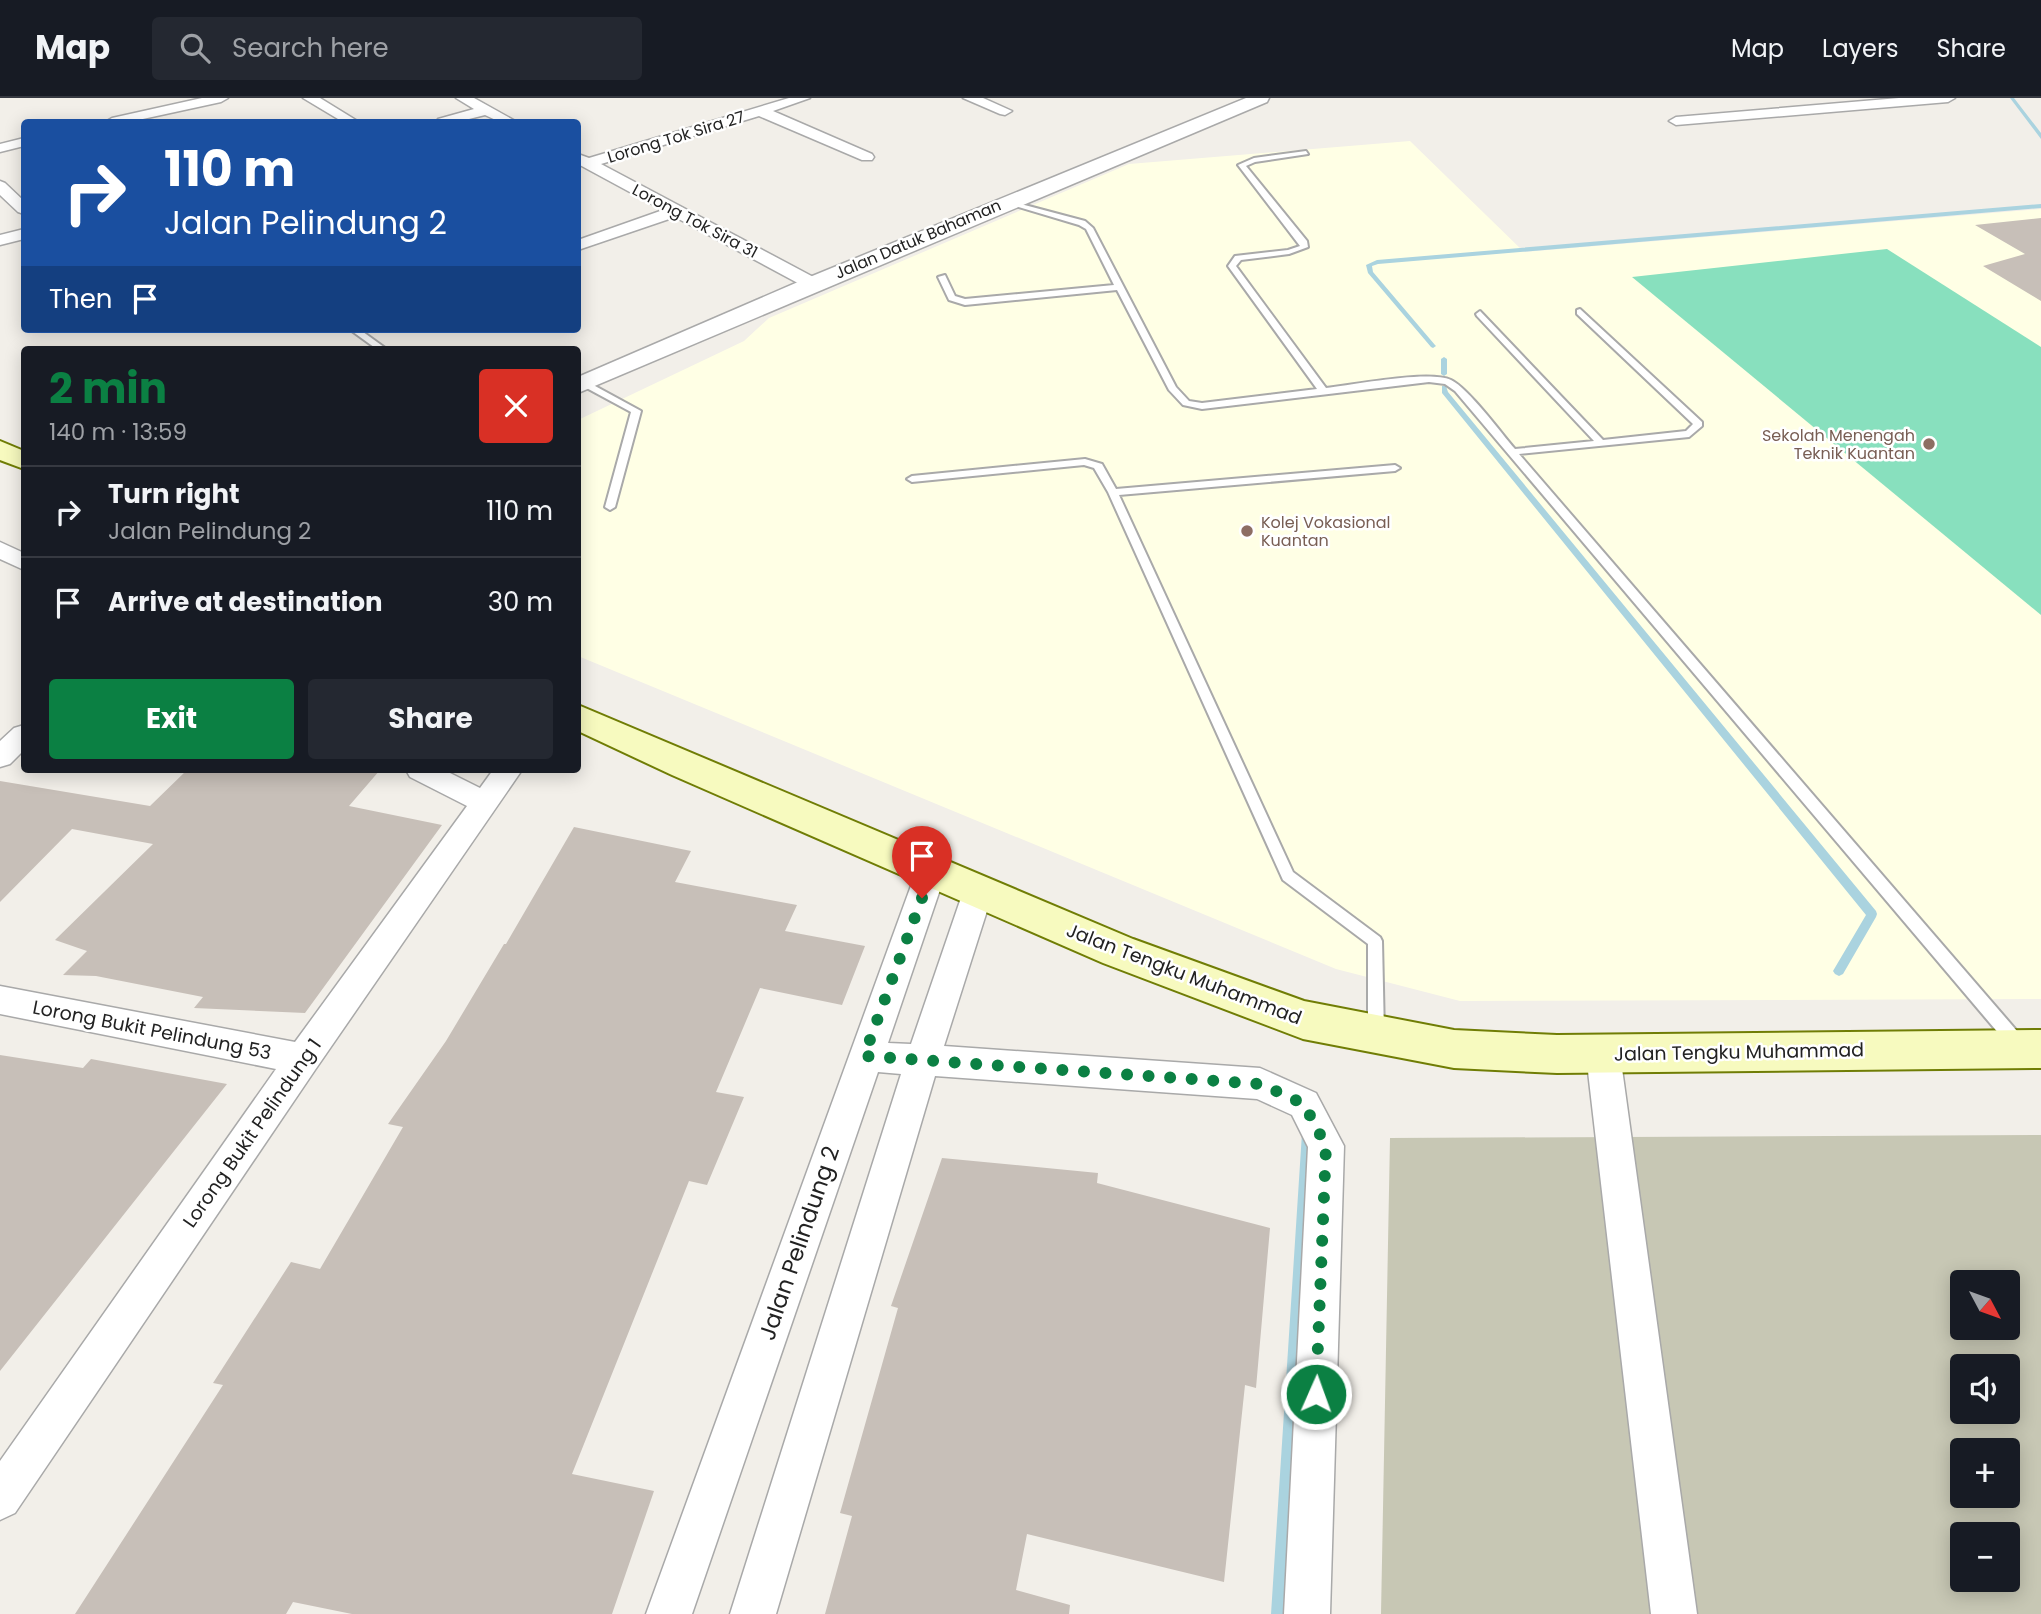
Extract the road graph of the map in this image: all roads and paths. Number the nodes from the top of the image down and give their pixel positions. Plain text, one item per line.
1 (221, 98) edge
2 (310, 98) edge
3 (463, 98) edge
4 (803, 98) edge
5 (970, 98) edge
6 (1948, 98) edge
7 (199, 100) edge
8 (1248, 100) edge
9 (487, 110) junction
10 (760, 111) junction
11 (1005, 111) dead end
12 (124, 119) edge
13 (347, 119) edge
14 (454, 119) edge
15 (504, 119) edge
16 (1676, 121) dead end
17 (21, 143) edge
18 (0, 148) edge
19 (1306, 153) dead end
20 (867, 157) dead end
21 (583, 161) edge
22 (0, 186) edge
23 (1006, 202) junction
24 (21, 206) edge
25 (676, 211) junction
26 (21, 235) edge
27 (0, 240) edge
28 (581, 244) edge
29 (942, 277) dead end
30 (813, 284) junction
31 (1119, 287) junction
32 (1580, 312) dead end
33 (1480, 314) dead end
34 (359, 333) edge
35 (378, 346) edge
36 (581, 385) edge
37 (1324, 392) junction
38 (1602, 444) junction
39 (0, 449) edge
40 (1512, 452) junction
41 (21, 460) edge
42 (1395, 468) dead end
43 (912, 480) dead end
44 (1113, 492) junction
45 (610, 507) dead end
46 (0, 549) edge
47 (21, 561) edge
48 (581, 718) edge
49 (21, 738) edge
50 (0, 757) edge
51 (427, 773) edge
52 (506, 773) edge
53 (484, 802) junction
54 (931, 872) junction
55 (978, 892) junction
56 (0, 1000) edge
57 (1376, 1036) junction
58 (2032, 1049) edge
59 (1603, 1054) junction
60 (864, 1056) junction
61 (303, 1059) junction
62 (922, 1061) junction
63 (2, 1492) edge
64 (669, 1614) edge
65 (753, 1614) edge
66 (1307, 1614) edge
67 (1674, 1614) edge

1 - 7 street
2 - 13 street
3 - 9 street
4 - 10 street, Lorong Tok Sira 27
5 - 11 street
6 - 16 street
7 - 12 street
8 - 23 street, Jalan Datuk Bahaman
9 - 14 street
9 - 15 street
10 - 20 street
10 - 21 street, Lorong Tok Sira 27
17 - 18 street
19 - 37 lane
21 - 25 street, Lorong Tok Sira 31
22 - 24 street
23 - 30 street, Jalan Datuk Bahaman
23 - 31 lane
25 - 28 street
25 - 30 street, Lorong Tok Sira 31
26 - 27 street
29 - 31 lane
30 - 36 street, Jalan Datuk Bahaman
31 - 37 lane
32 - 38 lane
33 - 38 lane
34 - 35 lane
36 - 45 lane
37 - 40 lane
38 - 40 lane
39 - 41 main road
40 - 58 lane
42 - 44 lane
43 - 44 lane
44 - 57 lane
46 - 47 street
48 - 54 main road, Jalan Tengku Muhammad
49 - 50 street
51 - 53 street
52 - 53 street, Lorong Bukit Pelindung 1
53 - 61 street, Lorong Bukit Pelindung 1
54 - 55 main road, Jalan Tengku Muhammad
54 - 60 street, Jalan Pelindung 2
55 - 57 main road, Jalan Tengku Muhammad
55 - 62 street
56 - 61 street, Lorong Bukit Pelindung 53
57 - 59 main road, Jalan Tengku Muhammad
58 - 59 main road, Jalan Tengku Muhammad
59 - 67 street
60 - 62 street
60 - 64 street, Jalan Pelindung 2
61 - 63 street, Lorong Bukit Pelindung 1
62 - 65 street
62 - 66 street

